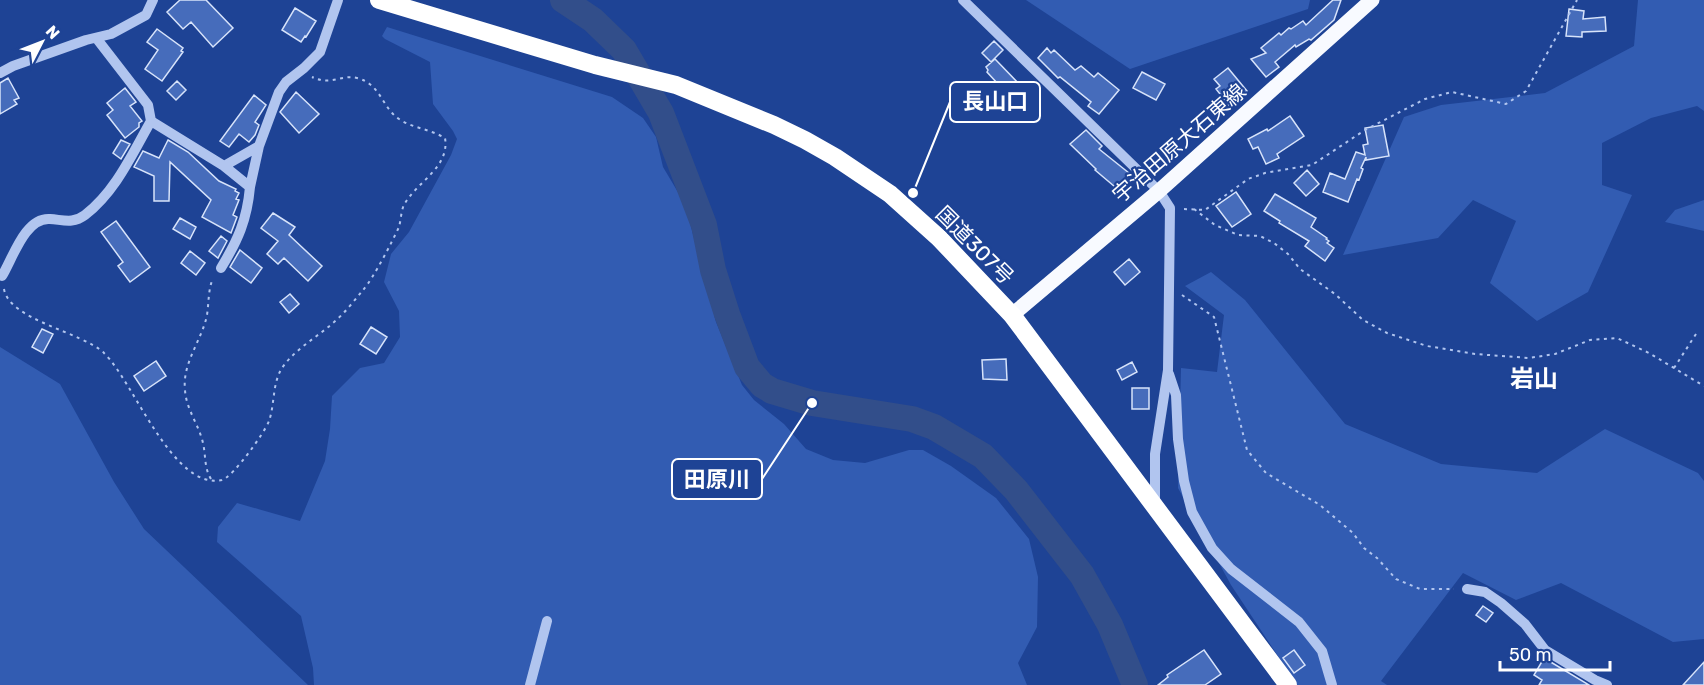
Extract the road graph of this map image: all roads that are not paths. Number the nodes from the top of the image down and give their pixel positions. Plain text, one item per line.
1 (153, 0) edge
2 (338, 0) edge
3 (379, 0) edge
4 (963, 0) edge
5 (1372, 0) edge
6 (97, 39) junction
7 (0, 73) edge
8 (151, 121) junction
9 (259, 146) junction
10 (224, 165) junction
11 (250, 187) junction
12 (1159, 191) junction
13 (220, 268) road end
14 (2, 276) road end
15 (1012, 315) junction
16 (1168, 370) junction
17 (1155, 507) junction
18 (1467, 589) road end
19 (547, 621) dead end
20 (530, 685) edge
21 (1288, 685) edge
22 (1332, 685) edge
23 (1607, 685) edge

1 - 6 street
2 - 9 street
3 - 15 highway, 国道307号
4 - 12 street
5 - 12 main road, 宇治田原大石東線
6 - 7 street
6 - 8 street
8 - 10 street
8 - 14 street
9 - 10 street
9 - 11 street
10 - 11 street
11 - 13 street
12 - 15 main road, 宇治田原大石東線
12 - 16 street
15 - 17 highway, 国道307号
16 - 17 street
16 - 22 street
17 - 21 highway, 国道307号
18 - 23 street
19 - 20 street

